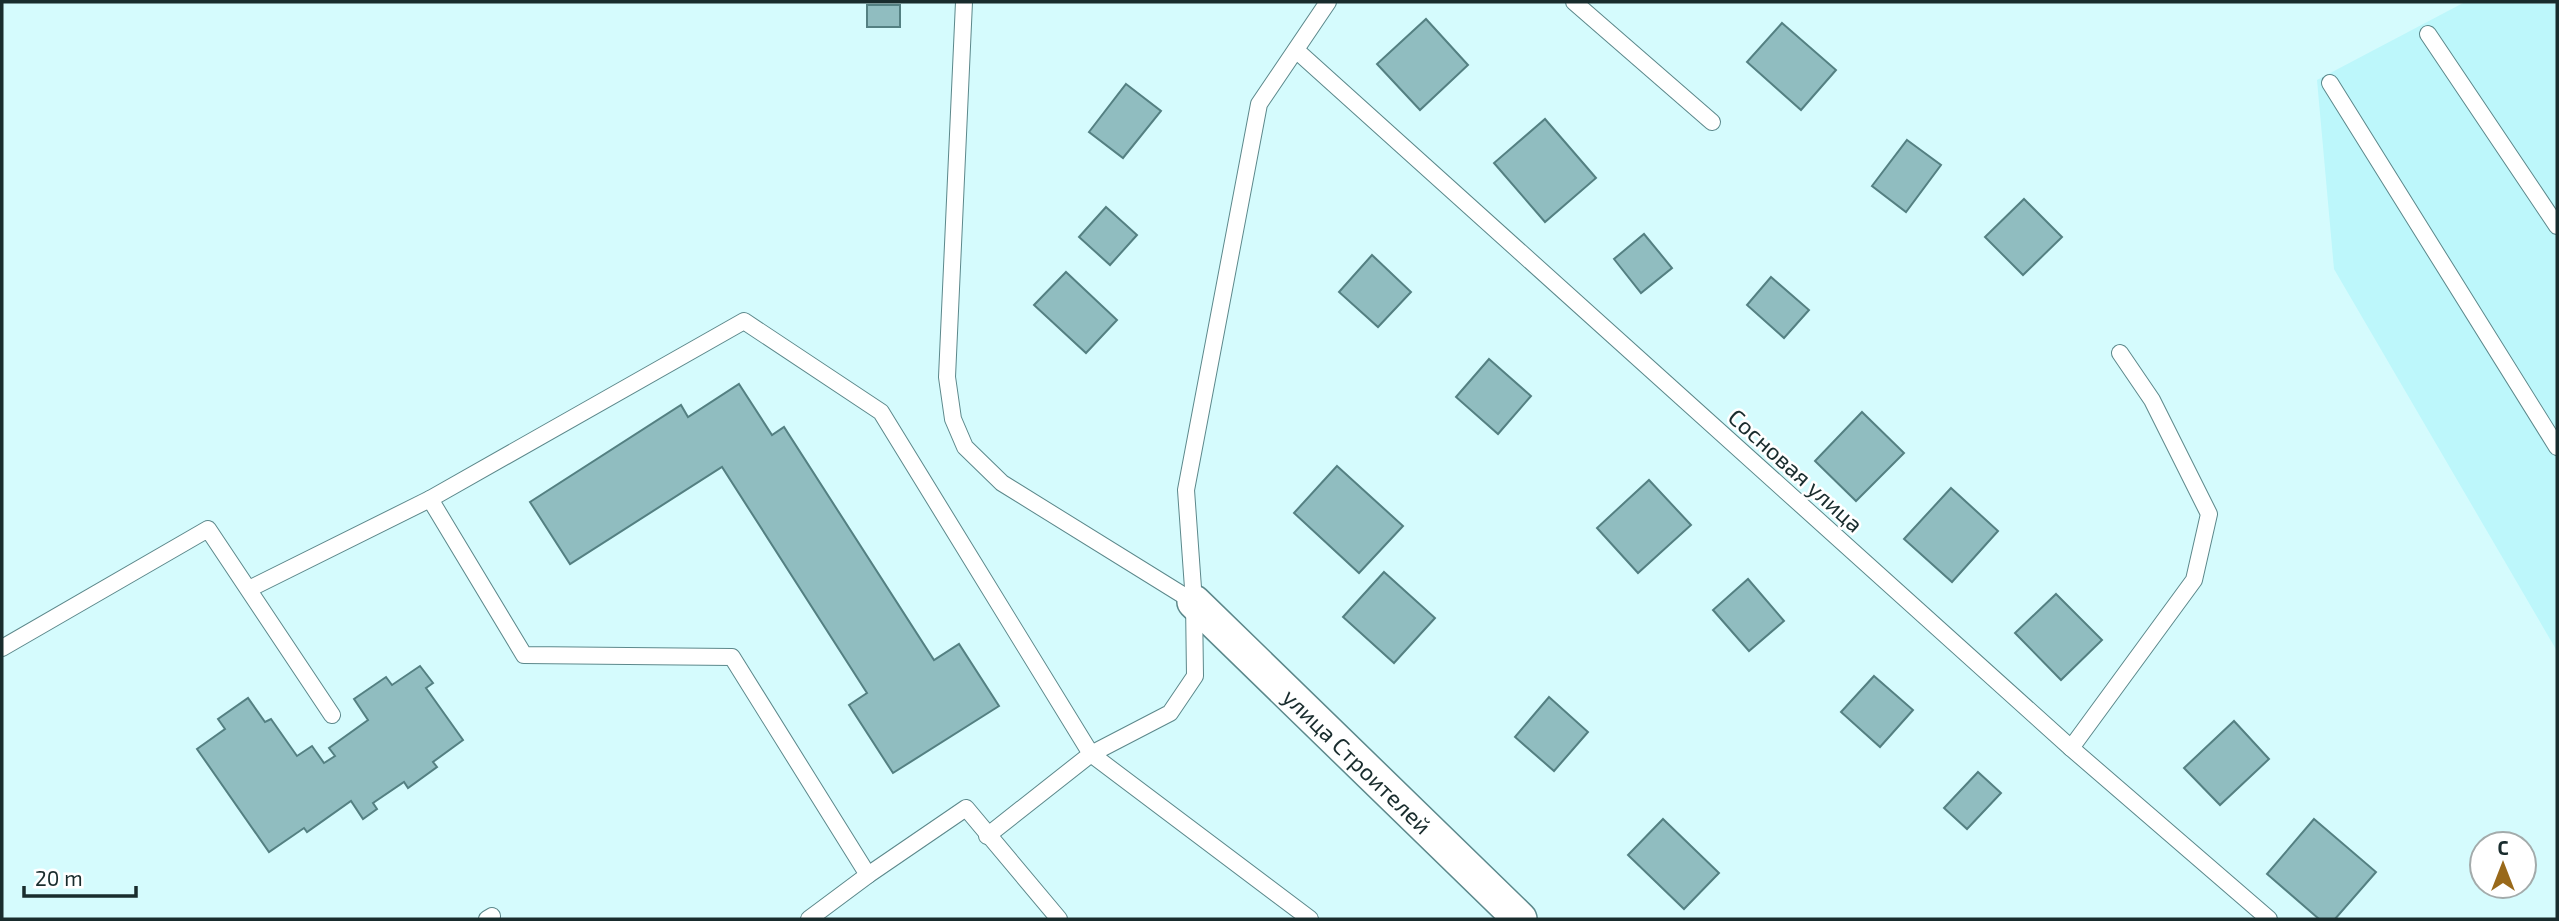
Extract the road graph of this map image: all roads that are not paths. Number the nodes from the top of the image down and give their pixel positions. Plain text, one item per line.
1 (964, 2) edge
2 (1328, 2) edge
3 (1574, 2) edge
4 (2428, 34) dead end
5 (1296, 50) junction
6 (2330, 83) dead end
7 (1712, 122) dead end
8 (2557, 226) edge
9 (2120, 353) dead end
10 (2557, 447) edge
11 (430, 499) junction
12 (249, 589) junction
13 (1194, 602) junction
14 (2, 648) edge
15 (332, 715) dead end
16 (2071, 748) junction
17 (1091, 754) junction
18 (987, 836) junction
19 (868, 875) junction
20 (809, 919) edge
21 (1059, 919) edge
22 (1310, 919) edge
23 (1520, 919) edge
24 (2269, 919) edge

1 - 13 lane
2 - 5 lane
3 - 7 lane
4 - 8 lane
5 - 13 lane
5 - 16 lane, Сосновая улица
6 - 10 lane
9 - 16 lane
11 - 12 lane
11 - 17 lane
11 - 19 lane
12 - 14 lane
12 - 15 lane
13 - 17 lane
13 - 23 street, улица Строителей
16 - 24 lane, Сосновая улица
17 - 18 lane
17 - 22 lane
18 - 19 lane
18 - 21 lane
19 - 20 lane

